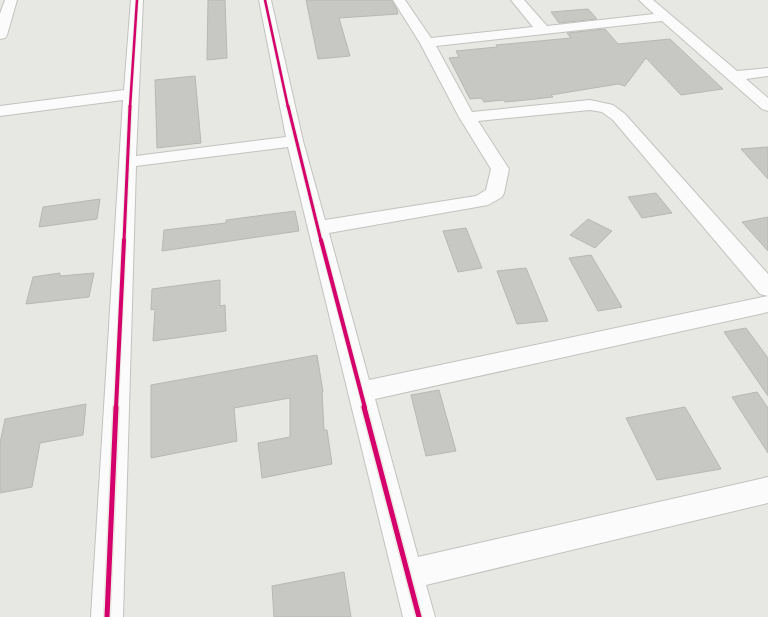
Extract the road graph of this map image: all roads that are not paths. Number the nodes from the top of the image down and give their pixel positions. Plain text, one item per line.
1 (11, 0) edge
2 (137, 0) edge
3 (265, 0) edge
4 (398, 0) edge
5 (517, 0) edge
6 (645, 0) edge
7 (665, 17) junction
8 (544, 31) junction
9 (0, 35) edge
10 (427, 43) junction
11 (768, 72) edge
12 (734, 76) junction
13 (130, 94) junction
14 (768, 106) edge
15 (0, 111) edge
16 (467, 117) junction
17 (295, 141) junction
18 (127, 162) junction
19 (318, 228) junction
20 (768, 288) edge
21 (768, 304) edge
22 (361, 392) junction
23 (768, 490) edge
24 (408, 574) junction
25 (107, 617) edge
26 (419, 617) edge

1 - 9 street
2 - 13 street
3 - 17 street
4 - 10 street
5 - 8 street
6 - 7 street
7 - 8 street
7 - 12 street
8 - 10 street
10 - 16 street
11 - 12 street
12 - 14 street
13 - 15 street
13 - 18 street
16 - 19 street
16 - 20 street
17 - 18 street
17 - 19 street
18 - 25 street
19 - 22 street
21 - 22 street
22 - 24 street
23 - 24 street
24 - 26 street

